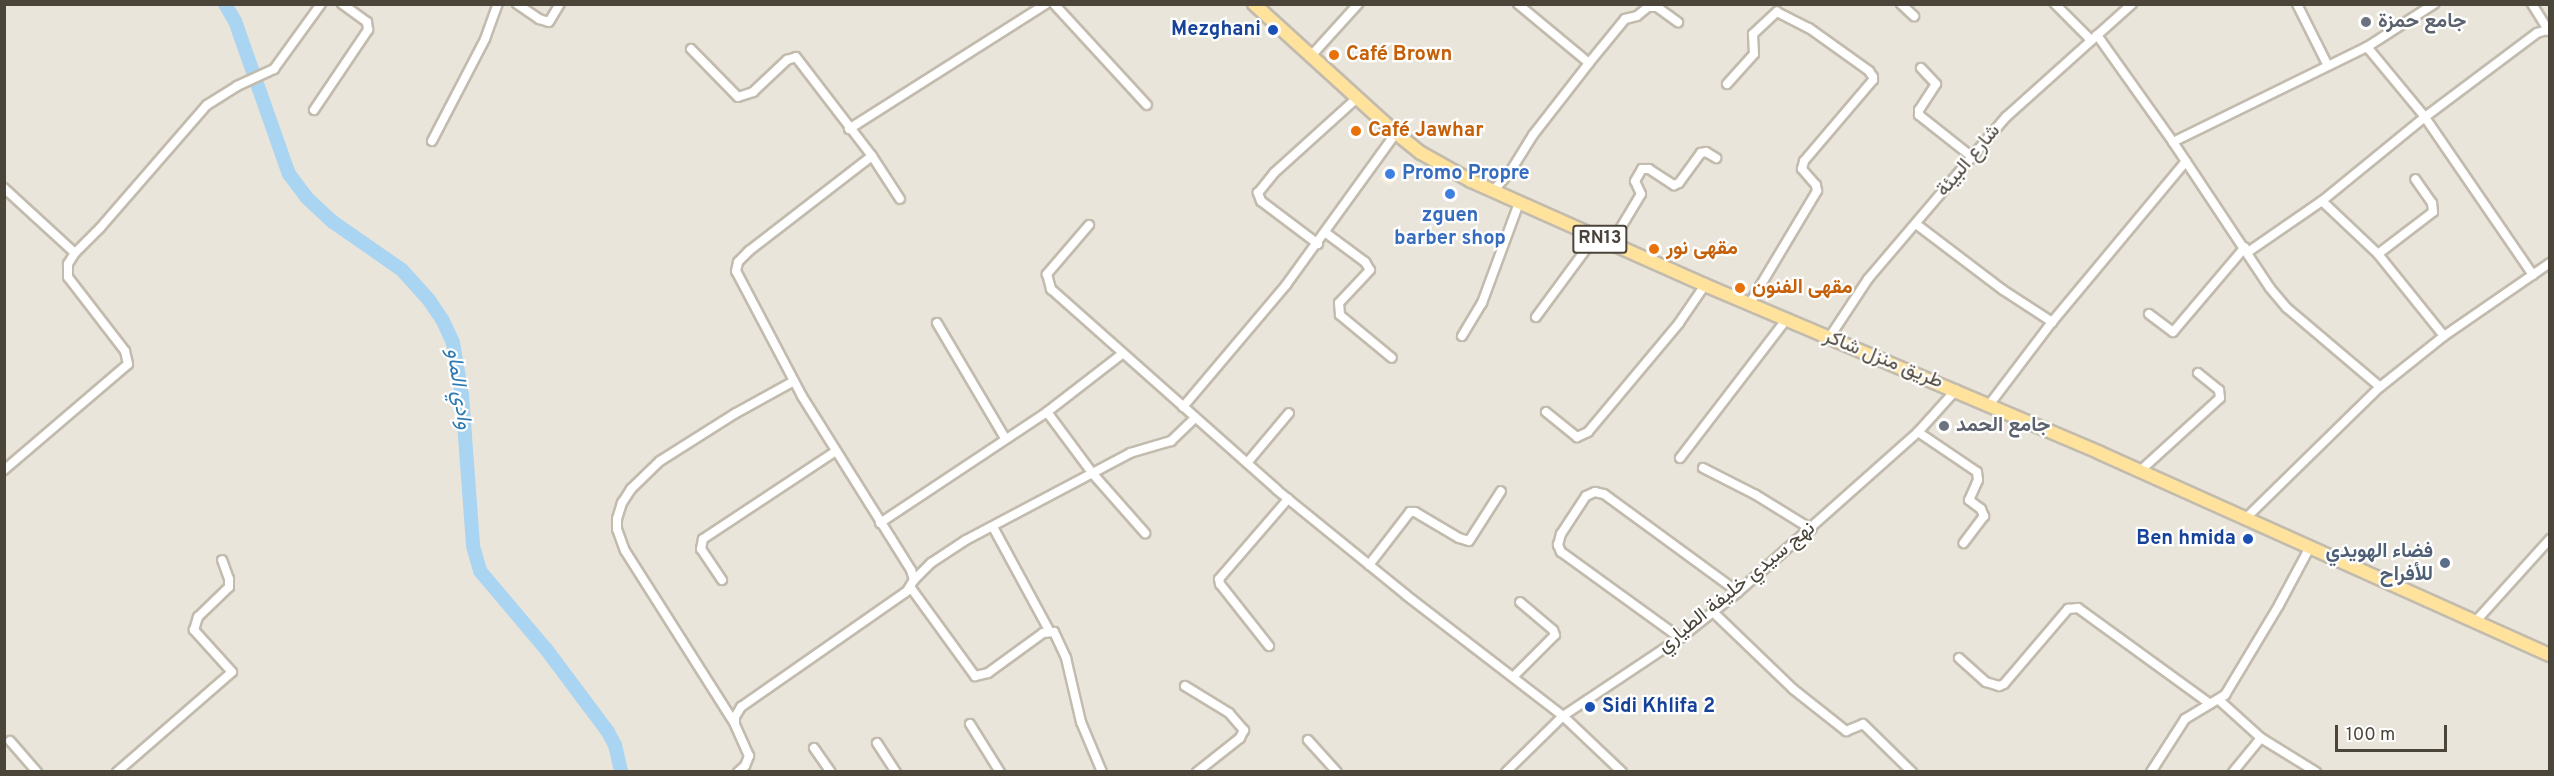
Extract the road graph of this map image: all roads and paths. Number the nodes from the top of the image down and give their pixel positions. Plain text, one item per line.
1 (321, 4) edge
2 (342, 4) edge
3 (498, 4) edge
4 (517, 4) edge
5 (560, 4) edge
6 (1046, 4) edge
7 (1054, 4) edge
8 (1254, 4) edge
9 (1358, 4) edge
10 (1518, 4) edge
11 (1901, 4) edge
12 (2055, 4) edge
13 (2132, 4) edge
14 (2297, 4) edge
15 (2433, 4) edge
16 (2532, 4) edge
17 (1914, 16) dead end
18 (1678, 22) dead end
19 (2549, 30) edge
20 (2094, 38) junction
21 (2367, 47) junction
22 (692, 48) dead end
23 (1310, 57) junction
24 (1589, 63) junction
25 (2328, 66) junction
26 (1921, 68) dead end
27 (1727, 84) dead end
28 (1356, 99) junction
29 (1147, 105) dead end
30 (314, 110) dead end
31 (2425, 117) junction
32 (849, 129) junction
33 (1396, 133) junction
34 (432, 141) dead end
35 (2173, 142) junction
36 (872, 156) junction
37 (1972, 157) junction
38 (1716, 158) dead end
39 (2186, 161) junction
40 (2415, 179) dead end
41 (4, 188) edge
42 (1493, 191) junction
43 (900, 199) dead end
44 (2322, 201) junction
45 (1519, 203) junction
46 (1916, 224) junction
47 (1089, 225) dead end
48 (1326, 233) junction
49 (1595, 237) junction
50 (1318, 244) junction
51 (1611, 244) junction
52 (2247, 250) junction
53 (75, 253) junction
54 (2378, 254) junction
55 (2550, 263) edge
56 (2533, 275) junction
57 (1705, 285) junction
58 (1750, 303) junction
59 (2149, 314) dead end
60 (1536, 317) dead end
61 (1786, 320) junction
62 (2052, 322) junction
63 (937, 323) dead end
64 (1462, 336) dead end
65 (2444, 336) junction
66 (1829, 338) junction
67 (1122, 354) junction
68 (1392, 358) dead end
69 (2198, 373) dead end
70 (794, 381) junction
71 (2380, 387) junction
72 (1956, 390) junction
73 (1989, 405) junction
74 (1183, 407) junction
75 (1047, 412) junction
76 (1546, 412) dead end
77 (1288, 413) dead end
78 (1195, 418) junction
79 (1918, 432) junction
80 (1005, 438) junction
81 (836, 451) junction
82 (1680, 458) dead end
83 (1247, 463) junction
84 (1702, 468) dead end
85 (4, 470) edge
86 (2140, 471) junction
87 (1093, 474) junction
88 (1501, 491) dead end
89 (1288, 499) junction
90 (2245, 519) junction
91 (880, 523) junction
92 (993, 527) junction
93 (1811, 529) junction
94 (1145, 533) dead end
95 (2550, 539) edge
96 (1964, 543) dead end
97 (2310, 547) junction
98 (222, 561) dead end
99 (1369, 565) junction
100 (722, 580) dead end
101 (913, 584) junction
102 (1738, 592) junction
103 (1520, 602) dead end
104 (1713, 612) junction
105 (2475, 622) junction
106 (1050, 632) junction
107 (1680, 638) junction
108 (1269, 646) dead end
109 (2550, 656) edge
110 (1959, 658) dead end
111 (1513, 677) junction
112 (1185, 686) dead end
113 (2214, 702) junction
114 (1563, 716) junction
115 (735, 724) junction
116 (970, 724) dead end
117 (2262, 738) junction
118 (1308, 740) dead end
119 (10, 741) dead end
120 (877, 743) dead end
121 (814, 748) dead end
122 (38, 771) edge
123 (117, 771) edge
124 (738, 771) edge
125 (831, 771) edge
126 (896, 771) edge
127 (1000, 771) edge
128 (1102, 771) edge
129 (1197, 771) edge
130 (1337, 771) edge
131 (1506, 771) edge
132 (1622, 771) edge
133 (1912, 771) edge
134 (2151, 771) edge
135 (2233, 771) edge
136 (2316, 771) edge

1 - 53 street
2 - 30 street
3 - 34 street
4 - 5 street
6 - 32 street
7 - 29 street
8 - 23 main road, طريق منزل شاكر / RN13
9 - 23 street
10 - 24 street
11 - 17 street
12 - 20 street
13 - 20 street, شارع البيئة
14 - 25 street
15 - 21 street
16 - 19 street
18 - 24 street
19 - 31 street
20 - 35 street
20 - 37 street, شارع البيئة
21 - 25 street
21 - 31 street
22 - 32 street
23 - 28 main road, طريق منزل شاكر / RN13
24 - 42 street
25 - 35 street
26 - 37 street
27 - 58 street
28 - 33 main road, طريق منزل شاكر / RN13
28 - 50 street
31 - 44 street
31 - 56 street
32 - 36 street
33 - 42 main road, طريق منزل شاكر / RN13
33 - 48 street
35 - 39 street
36 - 43 street
36 - 70 street
37 - 46 street, شارع البيئة
38 - 51 street
39 - 52 street
39 - 62 street
40 - 54 street
41 - 53 street
42 - 45 main road, طريق منزل شاكر / RN13
44 - 52 street
44 - 54 street
45 - 49 main road, طريق منزل شاكر / RN13
45 - 64 street
46 - 62 street
46 - 66 street, شارع البيئة
47 - 67 street
48 - 50 street
48 - 68 street
49 - 51 main road, طريق منزل شاكر / RN13
49 - 60 street
50 - 74 street
51 - 57 main road, طريق منزل شاكر / RN13
52 - 59 street
52 - 71 street
53 - 85 street
54 - 65 street
55 - 56 street
56 - 65 street
57 - 58 main road, طريق منزل شاكر / RN13
57 - 76 street
58 - 61 main road, طريق منزل شاكر / RN13
61 - 66 main road, طريق منزل شاكر / RN13
61 - 82 street
62 - 73 street
63 - 80 street
65 - 71 street
66 - 72 main road, طريق منزل شاكر / RN13
67 - 74 street
67 - 75 street
69 - 86 street
70 - 81 street
70 - 115 street
71 - 90 street
72 - 73 main road, طريق منزل شاكر / RN13
72 - 79 street, نهج سيدي خليفة الطياري
73 - 86 main road, طريق منزل شاكر / RN13
74 - 78 street
75 - 80 street
75 - 87 street
77 - 83 street
78 - 83 street
78 - 87 street
79 - 93 street, نهج سيدي خليفة الطياري
79 - 96 street
80 - 91 street
81 - 91 street
81 - 100 street
83 - 89 street
84 - 93 street
86 - 90 main road, طريق منزل شاكر / RN13
87 - 92 street
87 - 94 street
88 - 99 street
89 - 99 street
89 - 108 street
90 - 97 main road, طريق منزل شاكر / RN13
91 - 101 street
92 - 101 street
92 - 106 street
93 - 102 street, نهج سيدي خليفة الطياري
95 - 105 street
97 - 105 main road, طريق منزل شاكر / RN13
97 - 113 street
98 - 123 street
99 - 111 street
101 - 106 street
101 - 115 street
102 - 104 street, نهج سيدي خليفة الطياري
102 - 107 street
103 - 111 street
104 - 107 street, نهج سيدي خليفة الطياري
104 - 133 street
105 - 109 main road, طريق منزل شاكر / RN13
106 - 128 street
107 - 114 street, نهج سيدي خليفة الطياري
110 - 113 street
111 - 114 street
112 - 129 street
113 - 117 street
113 - 134 street
114 - 131 street, نهج سيدي خليفة الطياري
114 - 132 street
115 - 124 street
116 - 127 street
117 - 135 street
117 - 136 street
118 - 130 street
119 - 122 street
120 - 126 street
121 - 125 street

